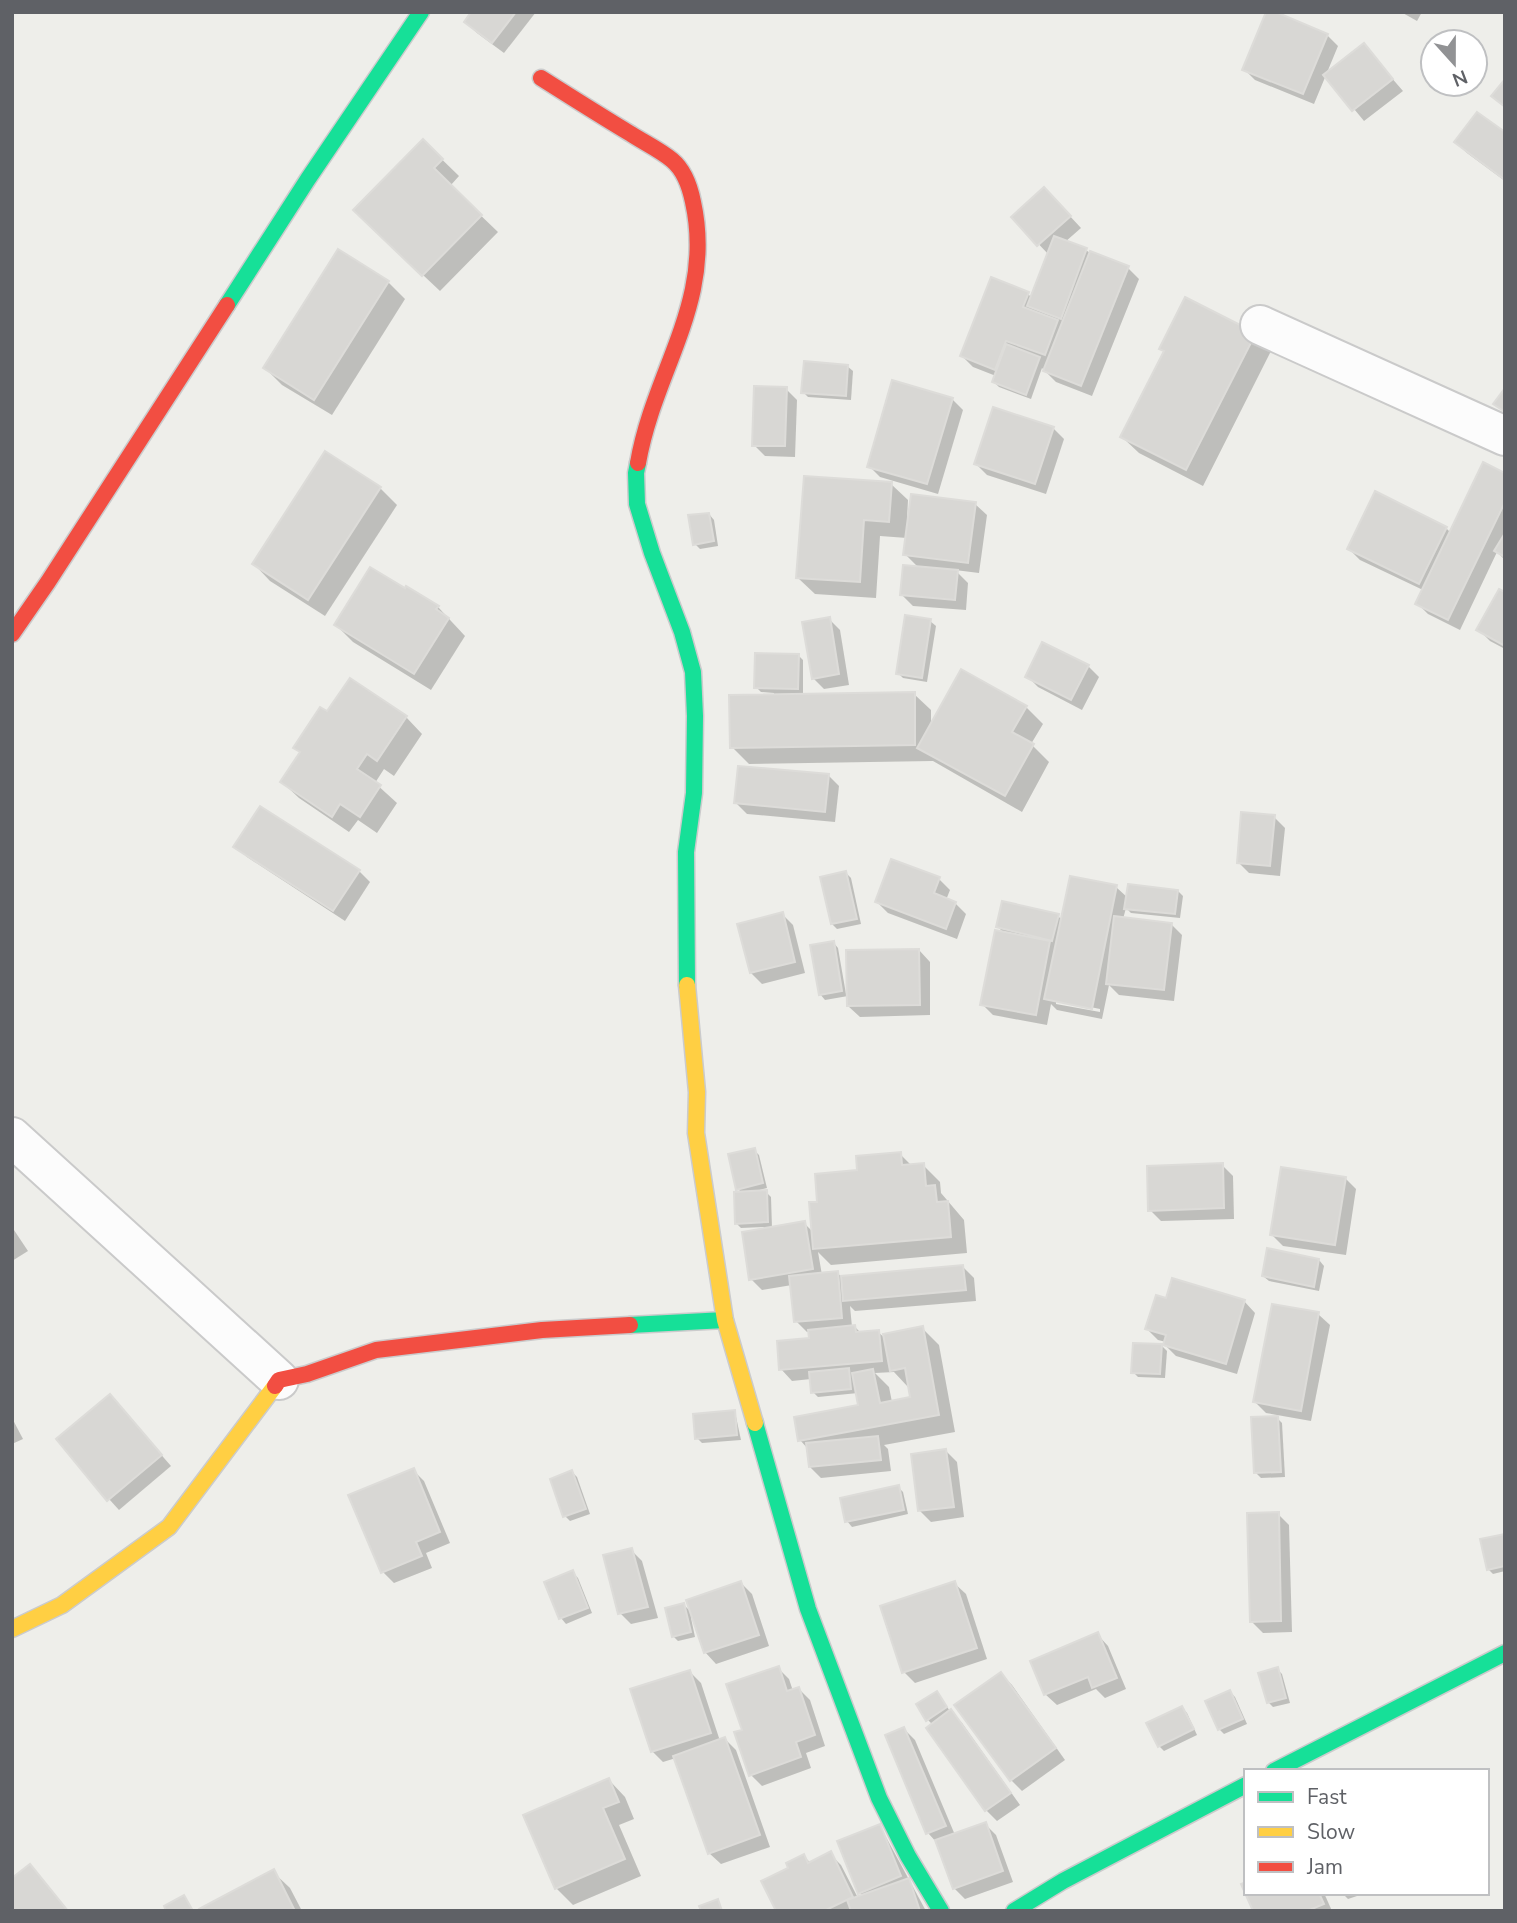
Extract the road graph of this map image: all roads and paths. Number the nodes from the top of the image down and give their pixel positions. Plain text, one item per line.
1 (421, 12) edge
2 (541, 78) dead end
3 (1260, 325) dead end
4 (1505, 436) edge
5 (12, 634) edge
6 (12, 1137) edge
7 (725, 1320) junction
8 (279, 1380) junction
9 (12, 1629) edge
10 (1505, 1653) edge
11 (1278, 1769) edge
12 (1244, 1786) edge
13 (941, 1911) edge
14 (1014, 1911) edge

1 - 5 street
2 - 7 street
3 - 4 street
6 - 8 street
7 - 8 street
7 - 13 street
8 - 9 street
10 - 11 street
12 - 14 street

